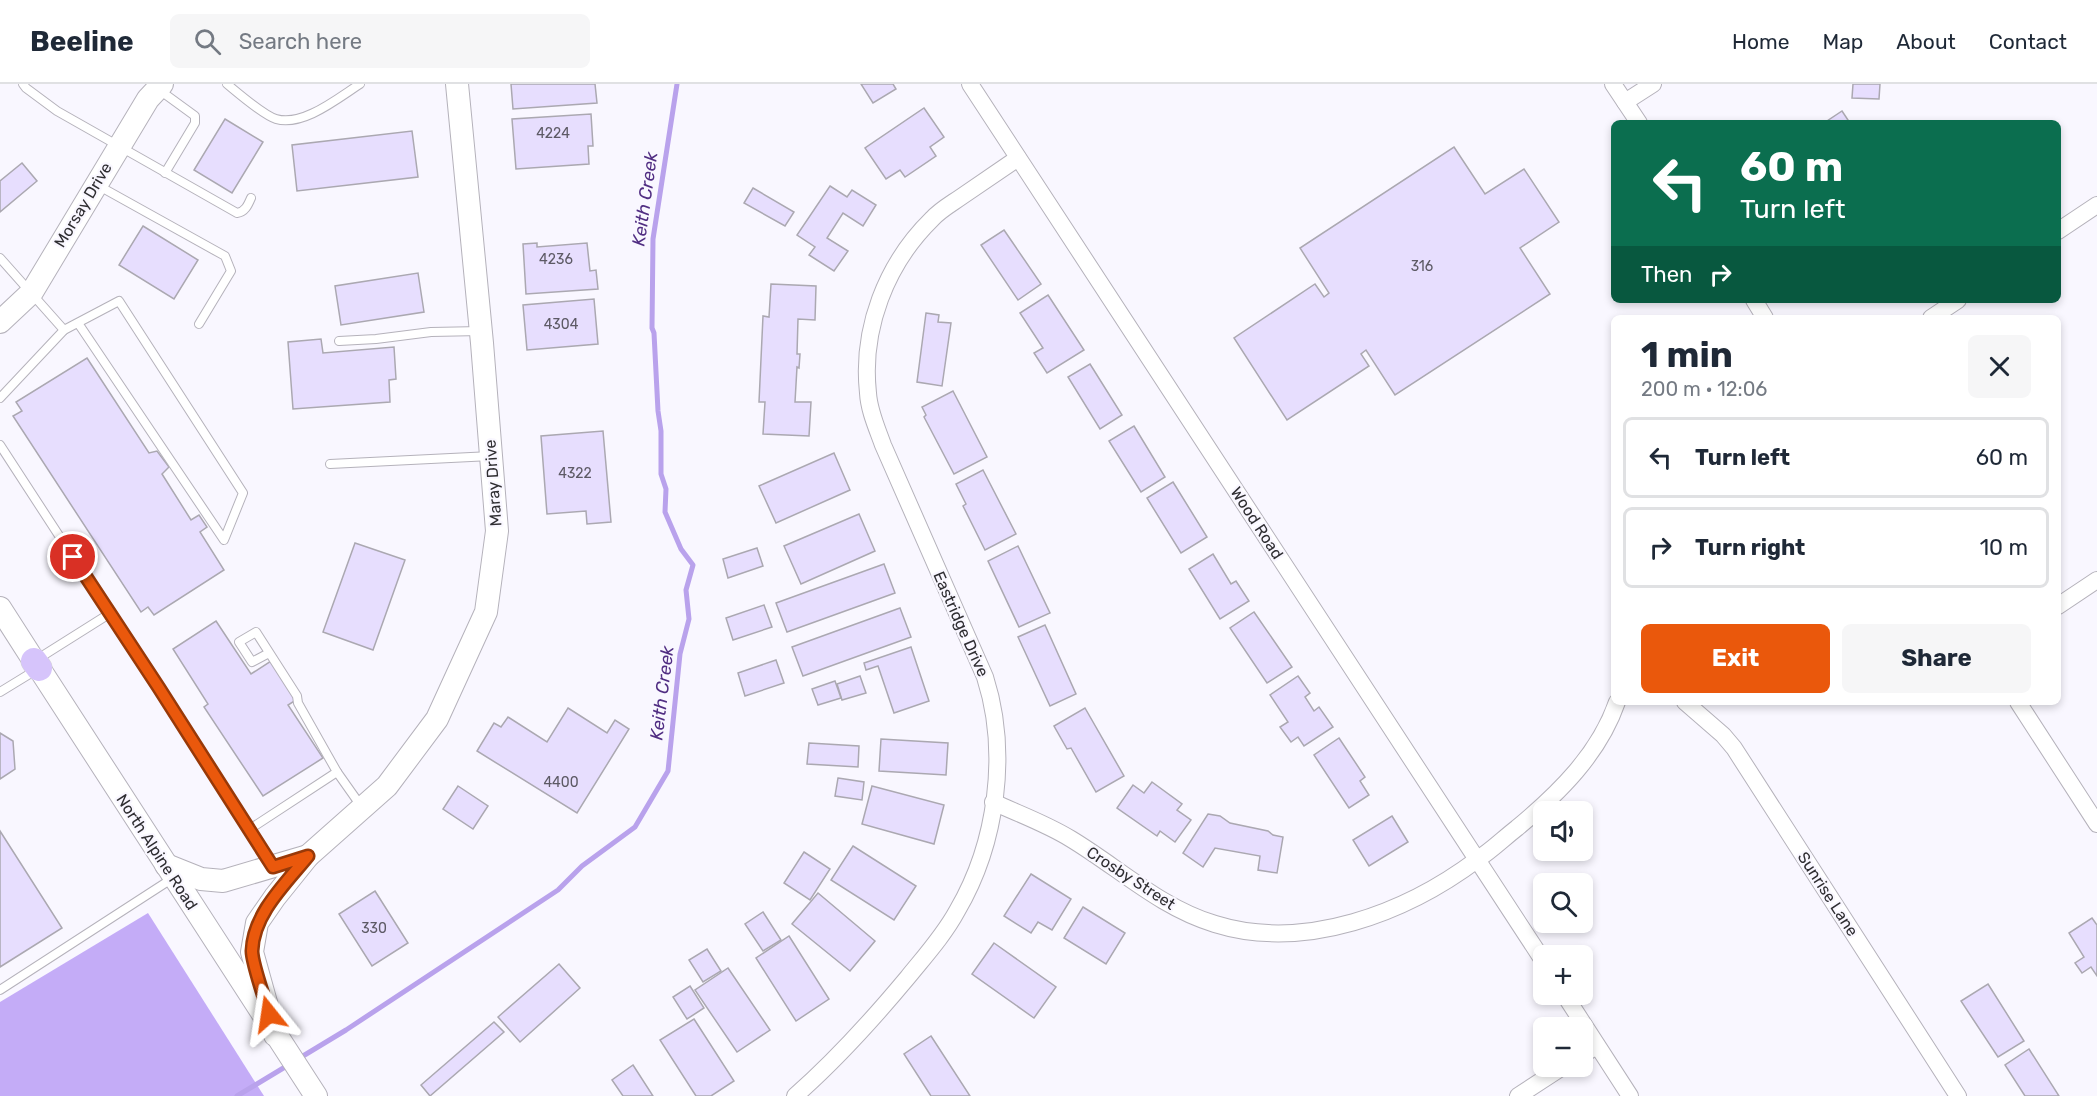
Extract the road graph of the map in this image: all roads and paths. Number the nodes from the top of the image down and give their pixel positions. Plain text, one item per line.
1 (23, 84) edge
2 (226, 84) edge
3 (360, 84) edge
4 (458, 84) edge
5 (970, 84) edge
6 (1613, 84) edge
7 (1653, 84) edge
8 (160, 86) edge
9 (1625, 102) junction
10 (1637, 120) edge
11 (119, 147) junction
12 (1017, 158) junction
13 (165, 173) junction
14 (96, 184) junction
15 (251, 198) dead end
16 (2097, 205) edge
17 (2061, 229) edge
18 (2, 263) edge
19 (32, 292) junction
20 (1954, 303) edge
21 (1936, 315) edge
22 (0, 322) edge
23 (78, 323) junction
24 (199, 324) dead end
25 (64, 330) junction
26 (481, 331) junction
27 (339, 341) dead end
28 (0, 398) edge
29 (0, 445) edge
30 (491, 456) junction
31 (330, 464) dead end
32 (2097, 580) edge
33 (2061, 604) edge
34 (0, 608) edge
35 (109, 614) junction
36 (269, 653) dead end
37 (36, 664) junction
38 (0, 692) edge
39 (1616, 705) edge
40 (1688, 705) edge
41 (2020, 705) edge
42 (337, 772) junction
43 (993, 802) junction
44 (362, 809) junction
45 (2097, 824) edge
46 (250, 829) junction
47 (308, 856) junction
48 (1478, 860) junction
49 (273, 867) junction
50 (170, 871) junction
51 (1533, 945) edge
52 (0, 990) edge
53 (275, 1035) junction
54 (1593, 1053) edge
55 (1547, 1077) edge
56 (314, 1094) edge
57 (795, 1096) edge
58 (1518, 1096) edge
59 (1630, 1096) edge
60 (1959, 1096) edge

1 - 11 lane
2 - 3 lane
4 - 26 street, Maray Drive
5 - 12 street, Wood Road
6 - 9 street
7 - 9 street
8 - 11 street, Morsay Drive
8 - 13 lane
9 - 10 street
11 - 13 lane
11 - 14 street, Morsay Drive
12 - 43 street, Eastridge Drive
12 - 48 street, Wood Road
13 - 15 lane
14 - 19 street, Morsay Drive
14 - 24 lane
16 - 17 street
18 - 19 lane
19 - 22 street, Morsay Drive
19 - 25 lane
20 - 21 street
23 - 23 lane
23 - 25 lane
25 - 28 lane
26 - 27 lane
26 - 30 street, Maray Drive
29 - 35 lane
30 - 31 lane
30 - 44 street, Maray Drive
32 - 33 street
34 - 37 street, North Alpine Road
35 - 37 lane
35 - 46 lane
36 - 42 lane
37 - 38 lane
37 - 50 street, North Alpine Road
39 - 48 street, Crosby Street
40 - 60 street, Sunrise Lane
41 - 45 street
42 - 44 lane
42 - 46 lane
43 - 48 street, Crosby Street
43 - 57 street, Eastridge Drive
44 - 47 street, Maray Drive
46 - 49 lane
47 - 49 street
47 - 53 street
48 - 51 street, Wood Road
49 - 50 street
50 - 52 lane
50 - 53 street, North Alpine Road
53 - 56 street, North Alpine Road
54 - 59 street
55 - 58 street

